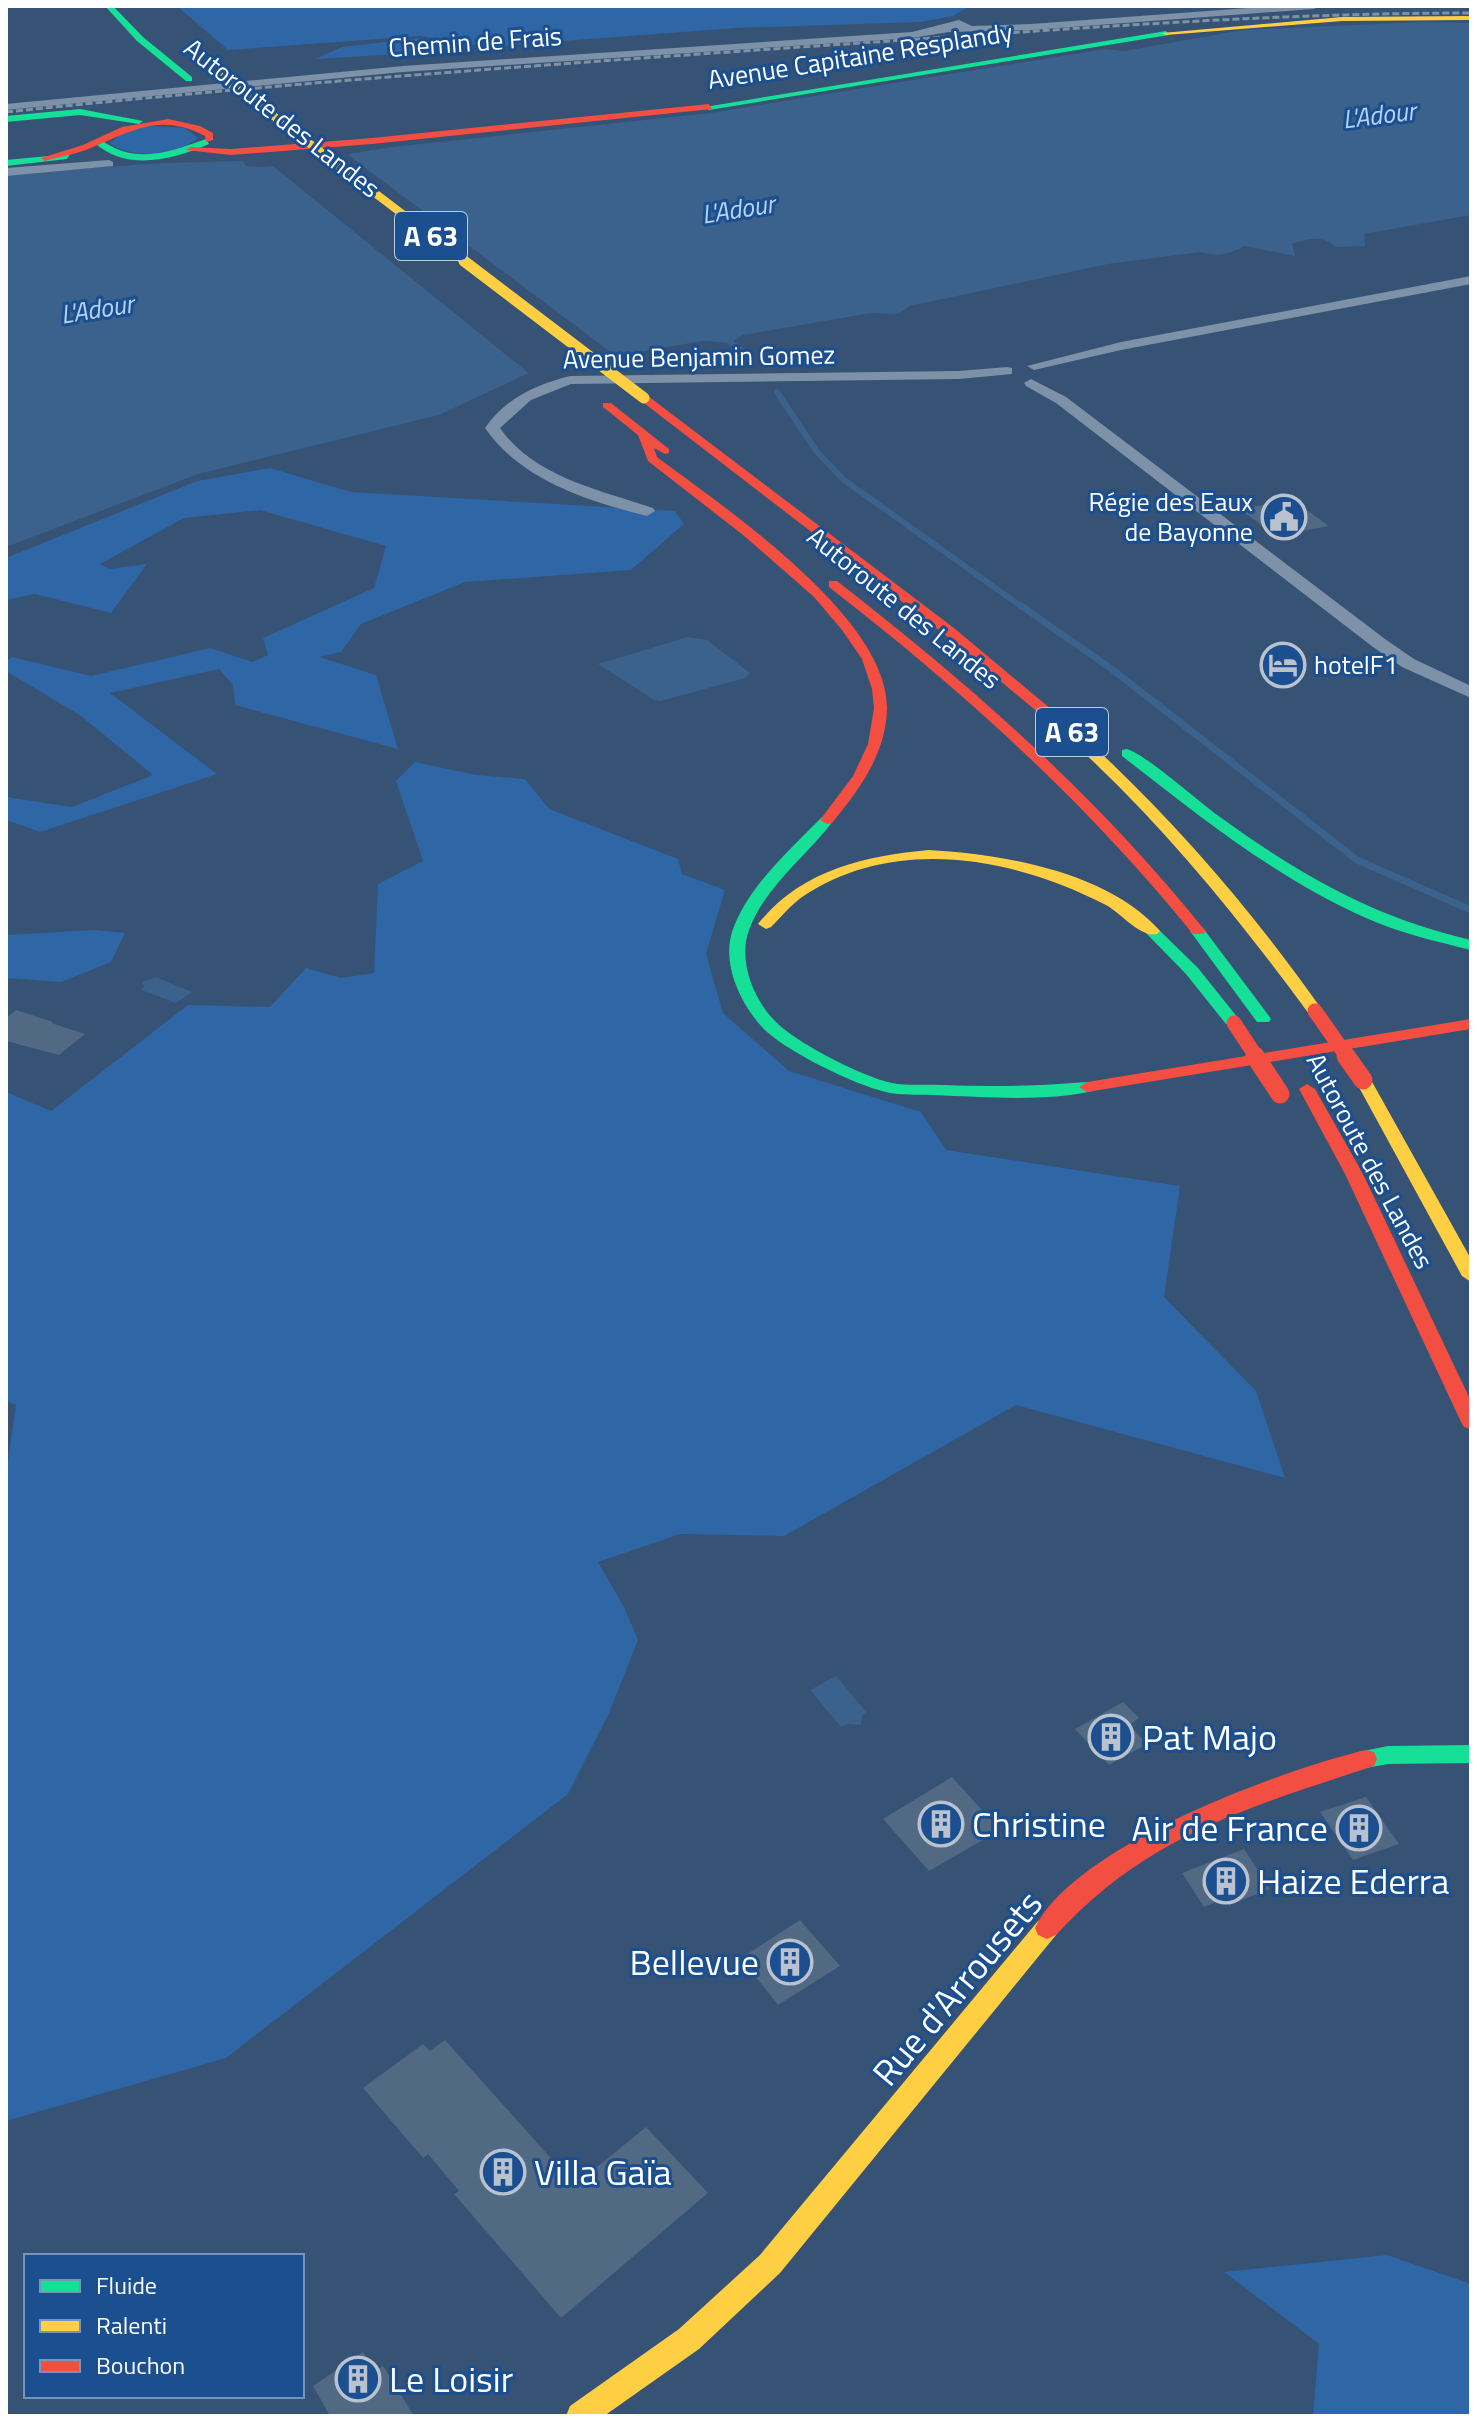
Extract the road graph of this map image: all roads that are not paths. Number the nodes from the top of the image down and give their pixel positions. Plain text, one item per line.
1 (109, 6) edge
2 (1314, 6) edge
3 (965, 13) dead end
4 (1471, 18) edge
5 (950, 26) junction
6 (198, 59) dead end
7 (6, 107) edge
8 (227, 108) dead end
9 (65, 113) junction
10 (6, 119) edge
11 (150, 123) junction
12 (252, 128) dead end
13 (118, 129) junction
14 (209, 140) junction
15 (98, 142) junction
16 (190, 150) junction
17 (257, 150) junction
18 (45, 158) junction
19 (114, 159) junction
20 (6, 163) edge
21 (302, 167) dead end
22 (6, 172) edge
23 (1471, 280) edge
24 (1072, 356) junction
25 (552, 362) dead end
26 (1034, 366) junction
27 (1009, 375) junction
28 (1043, 379) junction
29 (643, 433) junction
30 (781, 503) junction
31 (647, 511) dead end
32 (1471, 693) edge
33 (1093, 728) dead end
34 (1118, 746) dead end
35 (1471, 945) edge
36 (739, 978) junction
37 (1471, 1024) edge
38 (1284, 1100) dead end
39 (1324, 1158) dead end
40 (1387, 1248) junction
41 (1471, 1276) edge
42 (1471, 1422) edge
43 (1471, 1754) edge
44 (580, 2416) edge

1 - 8 main road, Autoroute des Landes
2 - 5 street, Chemin de Frais
3 - 5 street
4 - 17 main road, Avenue Capitaine Resplandy
5 - 7 street, Chemin de Frais
6 - 30 main road, Autoroute des Landes / A 63, bridge
9 - 10 main road
9 - 11 main road
9 - 13 main road
11 - 13 main road
11 - 14 main road, Avenue Capitaine Resplandy
12 - 21 main road, Autoroute des Landes
13 - 15 main road
14 - 16 main road
14 - 17 main road, Avenue Capitaine Resplandy
15 - 18 main road
15 - 19 main road
16 - 17 main road, Avenue Capitaine Resplandy
16 - 19 main road
18 - 19 main road
18 - 20 main road
19 - 22 street
23 - 24 street
24 - 26 street
24 - 28 street
25 - 29 main road, Autoroute des Landes / A 63
26 - 27 street
26 - 28 street
27 - 28 street
27 - 31 street, Avenue Benjamin Gomez
28 - 32 street
29 - 36 main road
29 - 40 main road, Autoroute des Landes / A 63
30 - 33 main road
30 - 41 main road, Autoroute des Landes / A 63, bridge
34 - 35 main road
36 - 37 main road
36 - 38 main road, bridge
39 - 40 main road
40 - 42 main road, Autoroute des Landes / A 63
43 - 44 main road, Rue d'Arrousets

